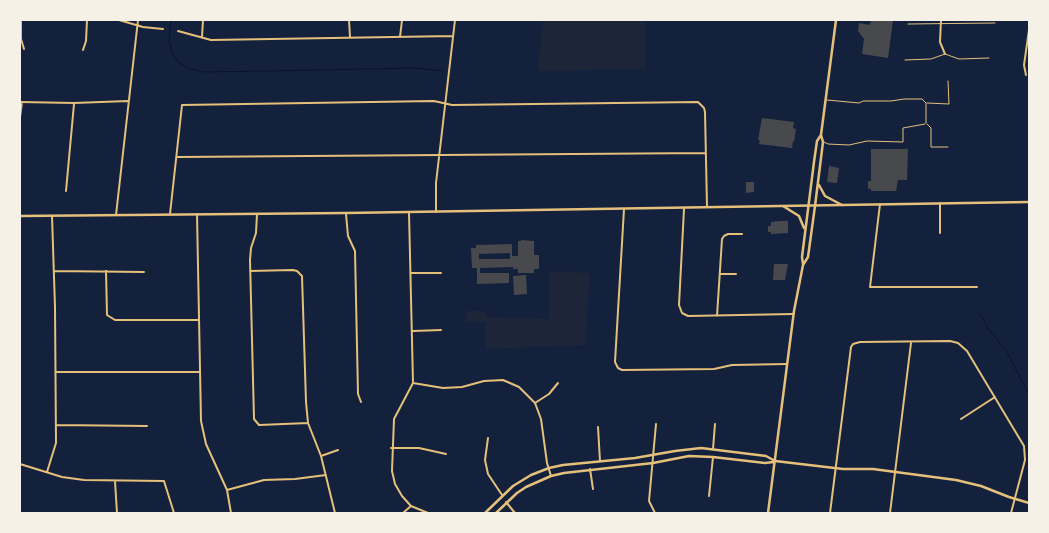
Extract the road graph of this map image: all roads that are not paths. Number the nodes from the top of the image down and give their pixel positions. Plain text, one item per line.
1 (21, 20) edge
2 (87, 20) edge
3 (119, 20) edge
4 (138, 20) edge
5 (203, 20) edge
6 (349, 20) edge
7 (402, 20) edge
8 (455, 20) edge
9 (836, 20) edge
10 (941, 20) edge
11 (995, 23) dead end
12 (908, 24) dead end
13 (941, 24) junction
14 (138, 25) junction
15 (163, 29) dead end
16 (1029, 30) edge
17 (178, 31) dead end
18 (453, 36) junction
19 (202, 37) junction
20 (350, 37) junction
21 (400, 37) junction
22 (1028, 42) edge
23 (24, 49) dead end
24 (83, 50) dead end
25 (945, 54) junction
26 (989, 58) dead end
27 (905, 60) dead end
28 (1026, 75) dead end
29 (948, 81) dead end
30 (128, 100) junction
31 (825, 100) junction
32 (21, 102) edge
33 (74, 103) junction
34 (444, 103) junction
35 (926, 103) junction
36 (20, 117) edge
37 (926, 124) junction
38 (821, 135) junction
39 (824, 142) junction
40 (948, 147) dead end
41 (706, 153) junction
42 (439, 156) junction
43 (177, 158) junction
44 (818, 184) junction
45 (66, 191) dead end
46 (1029, 202) edge
47 (940, 203) junction
48 (880, 204) junction
49 (842, 205) junction
50 (783, 206) junction
51 (808, 206) junction
52 (815, 206) junction
53 (707, 207) junction
54 (624, 208) junction
55 (684, 208) junction
56 (409, 212) junction
57 (436, 212) junction
58 (346, 213) junction
59 (170, 214) junction
60 (197, 214) junction
61 (257, 214) junction
62 (116, 215) junction
63 (20, 216) edge
64 (52, 216) junction
65 (805, 232) junction
66 (940, 233) dead end
67 (742, 234) dead end
68 (803, 265) junction
69 (54, 271) junction
70 (106, 271) junction
71 (250, 271) junction
72 (144, 272) dead end
73 (411, 273) junction
74 (441, 273) dead end
75 (720, 274) junction
76 (736, 274) dead end
77 (977, 287) dead end
78 (794, 314) junction
79 (717, 316) junction
80 (198, 320) junction
81 (441, 330) dead end
82 (412, 331) junction
83 (911, 343) junction
84 (787, 364) junction
85 (56, 372) junction
86 (199, 372) junction
87 (413, 383) junction
88 (558, 383) dead end
89 (995, 397) junction
90 (361, 402) dead end
91 (535, 403) junction
92 (961, 418) dead end
93 (308, 424) junction
94 (656, 424) dead end
95 (716, 424) dead end
96 (56, 426) junction
97 (147, 426) dead end
98 (598, 427) dead end
99 (488, 438) dead end
100 (392, 448) junction
101 (712, 449) junction
102 (338, 450) dead end
103 (446, 454) dead end
104 (654, 455) junction
105 (321, 456) junction
106 (713, 457) junction
107 (600, 461) junction
108 (775, 462) junction
109 (20, 464) edge
110 (653, 464) junction
111 (549, 468) junction
112 (836, 468) junction
113 (590, 470) junction
114 (48, 472) junction
115 (895, 472) junction
116 (326, 475) junction
117 (551, 476) junction
118 (115, 481) junction
119 (593, 489) dead end
120 (227, 490) junction
121 (502, 495) junction
122 (709, 496) dead end
123 (1014, 499) junction
124 (506, 502) junction
125 (1029, 503) edge
126 (411, 506) junction
127 (117, 513) edge
128 (174, 513) edge
129 (231, 513) edge
130 (335, 513) edge
131 (403, 513) edge
132 (428, 513) edge
133 (485, 513) edge
134 (496, 513) edge
135 (515, 513) edge
136 (655, 513) edge
137 (768, 513) edge
138 (830, 513) edge
139 (890, 513) edge
140 (1011, 513) edge

1 - 23 street
2 - 24 street
3 - 14 street
4 - 14 street
5 - 19 street
6 - 20 street
7 - 21 street
8 - 18 street
9 - 31 main road
10 - 13 street
11 - 13 lane
12 - 13 lane
13 - 25 street
14 - 15 street
14 - 30 street
16 - 22 street
17 - 19 street
18 - 21 street
18 - 34 street
19 - 20 street
20 - 21 street
22 - 28 street
25 - 26 lane
25 - 27 lane
29 - 35 lane
30 - 33 street
30 - 62 street
31 - 35 lane
31 - 38 main road
32 - 33 street
32 - 36 street
33 - 45 street
34 - 41 street
34 - 42 street
34 - 43 street
35 - 37 lane
37 - 39 lane
37 - 40 lane
38 - 39 main road
38 - 51 main road
39 - 44 main road
41 - 42 street
41 - 53 street
42 - 43 street
42 - 57 street
43 - 59 street
44 - 49 main road
44 - 52 main road
46 - 47 main road
47 - 48 main road
47 - 66 street
48 - 49 main road
48 - 77 street
49 - 52 main road
50 - 51 main road
50 - 53 main road
50 - 65 main road
51 - 52 main road
51 - 65 main road
52 - 68 main road
53 - 55 main road
54 - 55 main road
54 - 57 main road
54 - 84 street
55 - 79 street
56 - 57 main road
56 - 58 main road
56 - 73 street
58 - 61 main road
58 - 90 street
59 - 60 main road
59 - 62 main road
60 - 61 main road
60 - 80 street
61 - 71 street
62 - 64 main road
63 - 64 main road
64 - 69 street
65 - 68 main road
67 - 75 street
68 - 78 main road
69 - 70 street
69 - 85 street
70 - 72 street
70 - 80 street
71 - 93 street
71 - 93 street
73 - 74 street
73 - 82 street
75 - 76 street
75 - 79 street
78 - 79 street
78 - 84 main road
80 - 86 street
81 - 82 street
82 - 87 street
83 - 89 street
83 - 112 street
83 - 115 street
84 - 108 main road
85 - 86 street
85 - 96 street
86 - 120 street
87 - 91 street
87 - 100 street
88 - 91 street
89 - 92 street
89 - 123 street
91 - 111 street
93 - 105 street
94 - 104 street
95 - 101 street
96 - 97 street
96 - 114 street
98 - 107 street
99 - 121 street
100 - 103 street
100 - 126 street
101 - 104 main road
101 - 108 main road
102 - 105 street
104 - 107 main road
104 - 110 street
105 - 116 street
106 - 108 main road
106 - 110 main road
106 - 122 street
107 - 111 main road
108 - 112 main road
108 - 137 main road
109 - 114 street
110 - 113 main road
110 - 136 street
111 - 117 street
111 - 121 main road
112 - 115 main road
112 - 138 street
113 - 117 main road
113 - 119 street
114 - 118 street
115 - 123 main road
115 - 139 street
116 - 120 street
116 - 130 street
117 - 124 main road
118 - 127 street
118 - 128 street
120 - 129 street
121 - 133 main road
123 - 125 main road
123 - 140 street
124 - 134 main road
124 - 135 street
126 - 131 street
126 - 132 street

